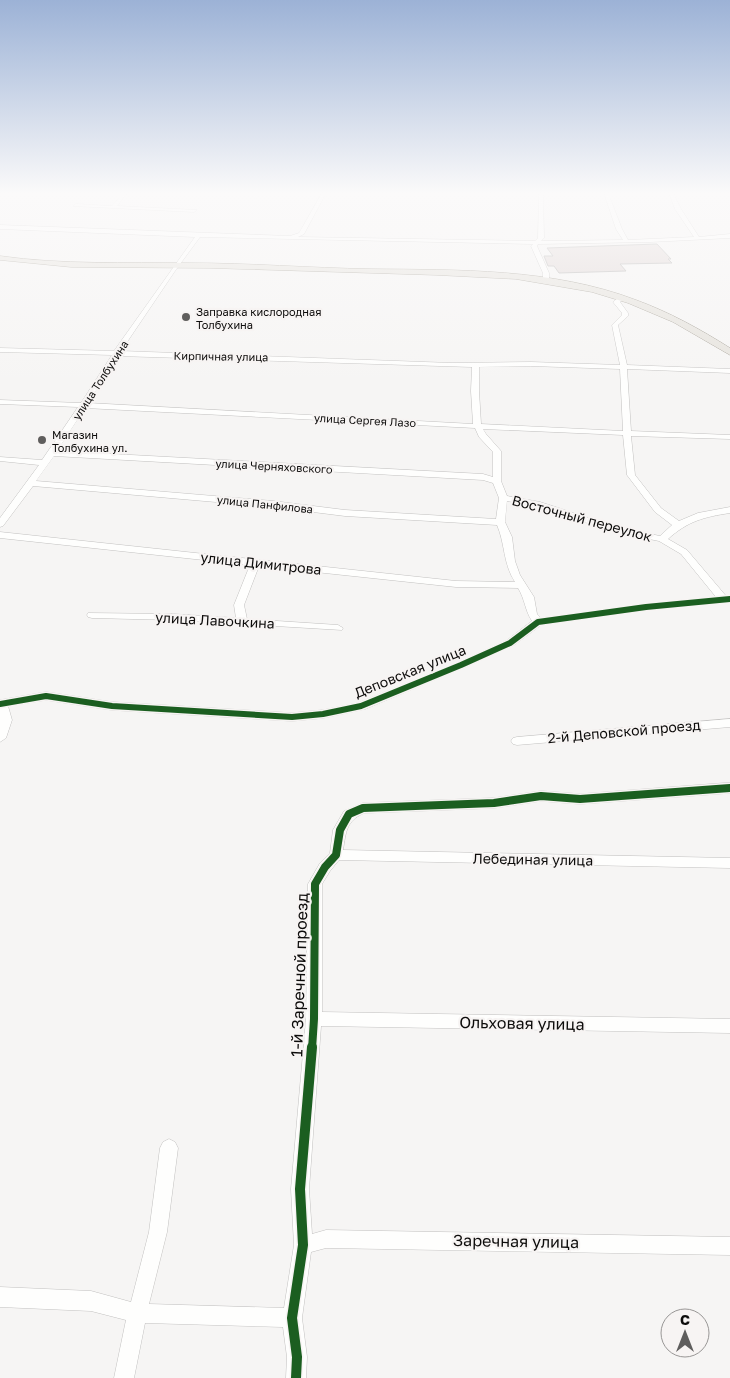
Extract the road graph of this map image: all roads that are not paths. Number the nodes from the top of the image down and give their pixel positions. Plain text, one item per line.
1 (182, 257) edge
2 (538, 257) edge
3 (0, 258) edge
4 (176, 265) junction
5 (546, 280) junction
6 (621, 298) junction
7 (0, 350) edge
8 (730, 352) edge
9 (118, 353) junction
10 (476, 365) junction
11 (622, 368) junction
12 (730, 370) edge
13 (0, 402) edge
14 (84, 405) junction
15 (479, 427) junction
16 (626, 435) junction
17 (730, 437) edge
18 (52, 453) junction
19 (0, 459) edge
20 (43, 463) junction
21 (497, 481) junction
22 (30, 483) junction
23 (503, 498) junction
24 (730, 510) edge
25 (500, 522) junction
26 (0, 524) edge
27 (678, 525) junction
28 (0, 535) edge
29 (662, 539) junction
30 (256, 562) junction
31 (522, 585) junction
32 (727, 600) edge
33 (92, 615) dead end
34 (242, 621) junction
35 (538, 622) junction
36 (338, 628) dead end
37 (1, 704) edge
38 (730, 723) edge
39 (0, 738) edge
40 (517, 741) dead end
41 (730, 788) edge
42 (336, 856) junction
43 (730, 863) edge
44 (314, 1020) junction
45 (730, 1026) edge
46 (169, 1148) dead end
47 (303, 1245) junction
48 (730, 1246) edge
49 (0, 1297) edge
50 (137, 1313) junction
51 (292, 1318) junction
52 (124, 1378) edge
53 (296, 1378) edge

1 - 4 street, улица Толбухина
2 - 5 street
3 - 4 main road
4 - 5 main road
4 - 9 street, улица Толбухина
5 - 6 main road
6 - 8 main road
6 - 11 street
7 - 9 street, Кирпичная улица
9 - 10 street, Кирпичная улица
9 - 14 street, улица Толбухина
10 - 11 street, Кирпичная улица
10 - 15 street
11 - 12 street
11 - 16 street
13 - 14 street, улица Сергея Лазо
14 - 15 street, улица Сергея Лазо
14 - 18 street, улица Толбухина
15 - 16 street, улица Сергея Лазо
15 - 21 street
16 - 17 street, улица Сергея Лазо
16 - 27 street, Восточный переулок
18 - 20 street, улица Толбухина
18 - 21 street, улица Черняховского
19 - 20 street
20 - 22 street, улица Толбухина
21 - 23 street
22 - 25 street, улица Панфилова
22 - 26 street, улица Толбухина
23 - 25 street
23 - 29 street, Восточный переулок
24 - 27 street
25 - 31 street
27 - 29 street
28 - 30 street, улица Димитрова
29 - 32 street
30 - 31 street, улица Димитрова
30 - 34 street
31 - 35 street
32 - 35 street, Деповская улица
33 - 34 street, улица Лавочкина
34 - 36 street, улица Лавочкина
35 - 37 street, Деповская улица
37 - 39 street
38 - 40 street, 2-й Деповской проезд
41 - 42 street
42 - 43 street, Лебединая улица
42 - 44 street, 1-й Заречной проезд
44 - 45 street, Ольховая улица
44 - 47 street, 1-й Заречной проезд
46 - 50 street
47 - 48 street, Заречная улица
47 - 51 street, 1-й Заречной проезд
49 - 50 street
50 - 51 street
50 - 52 street
51 - 53 street, 1-й Заречной проезд

